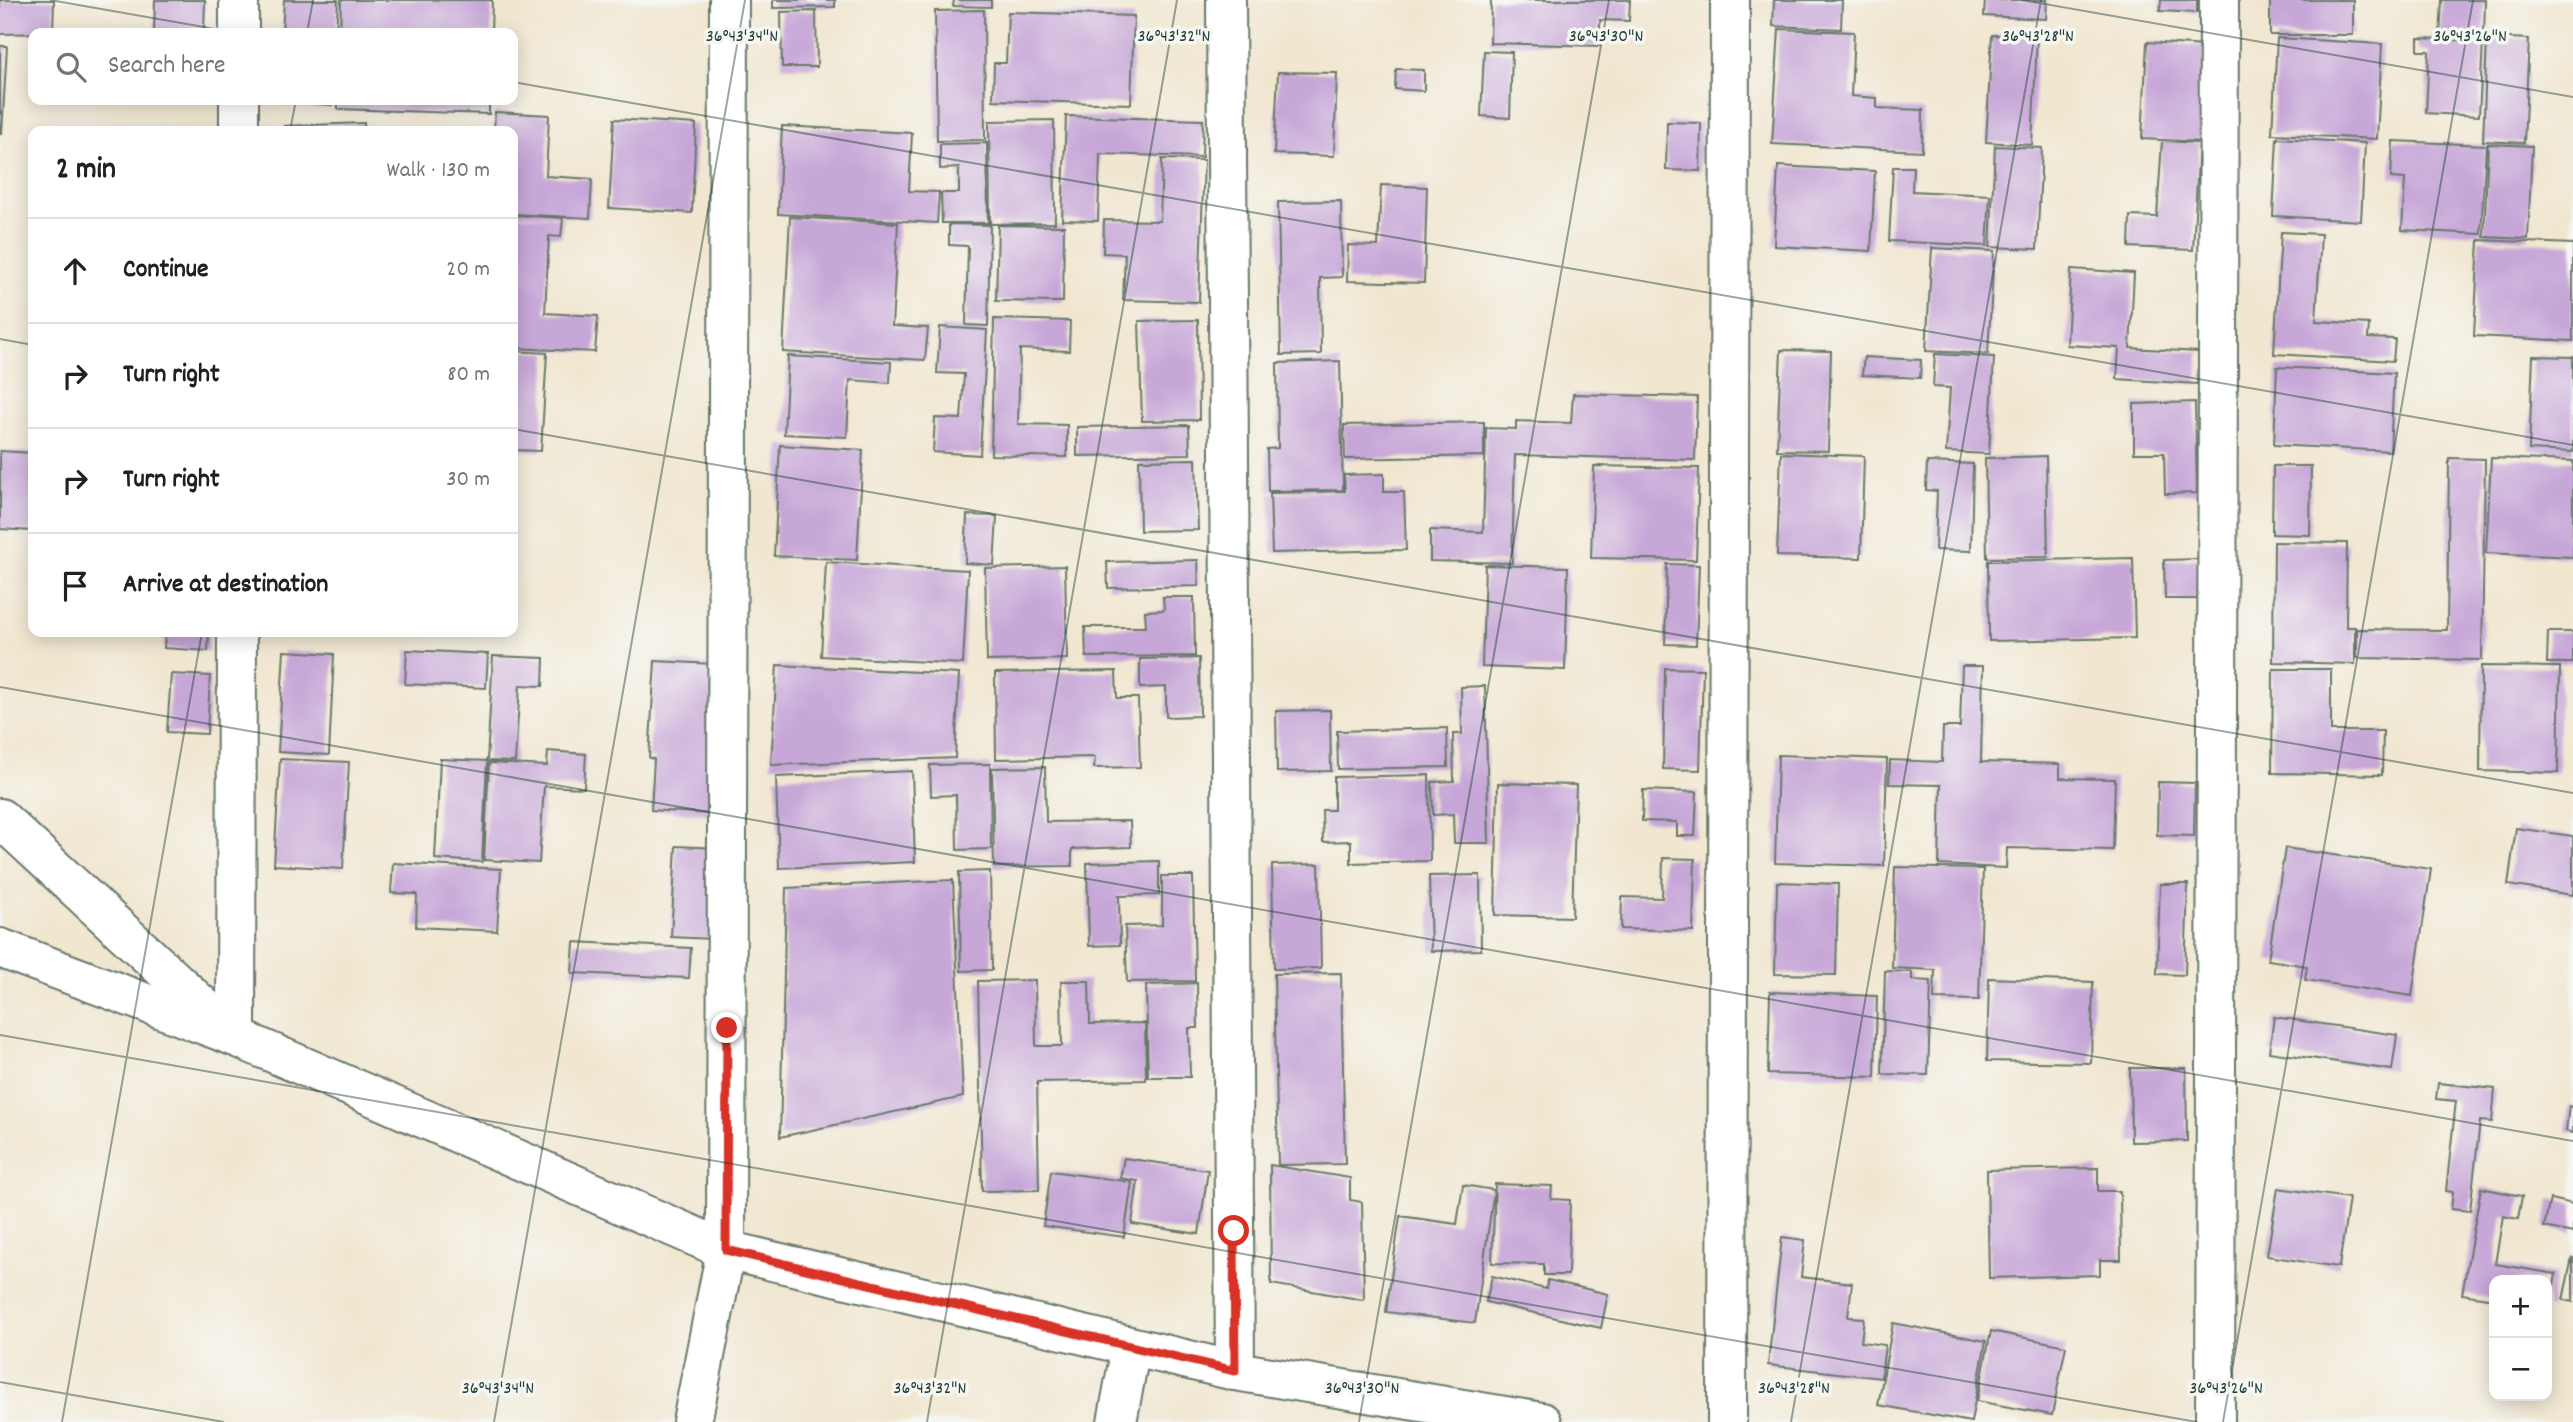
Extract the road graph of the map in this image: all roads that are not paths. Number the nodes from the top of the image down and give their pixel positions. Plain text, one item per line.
1 (239, 0) edge
2 (729, 0) edge
3 (1226, 0) edge
4 (1730, 0) edge
5 (2219, 0) edge
6 (239, 28) edge
7 (239, 105) edge
8 (239, 126) edge
9 (237, 637) edge
10 (0, 818) edge
11 (0, 948) edge
12 (236, 1037) junction
13 (726, 1250) junction
14 (1131, 1347) junction
15 (1235, 1371) junction
16 (692, 1422) edge
17 (1117, 1422) edge
18 (1542, 1422) edge
19 (1727, 1422) edge
20 (2215, 1422) edge

1 - 6 street
2 - 13 street
3 - 15 street
4 - 19 street
5 - 20 street
7 - 8 street
9 - 12 street
10 - 12 street
11 - 12 street
12 - 13 street
13 - 14 street
13 - 16 street
14 - 15 street
14 - 17 street
15 - 18 street

